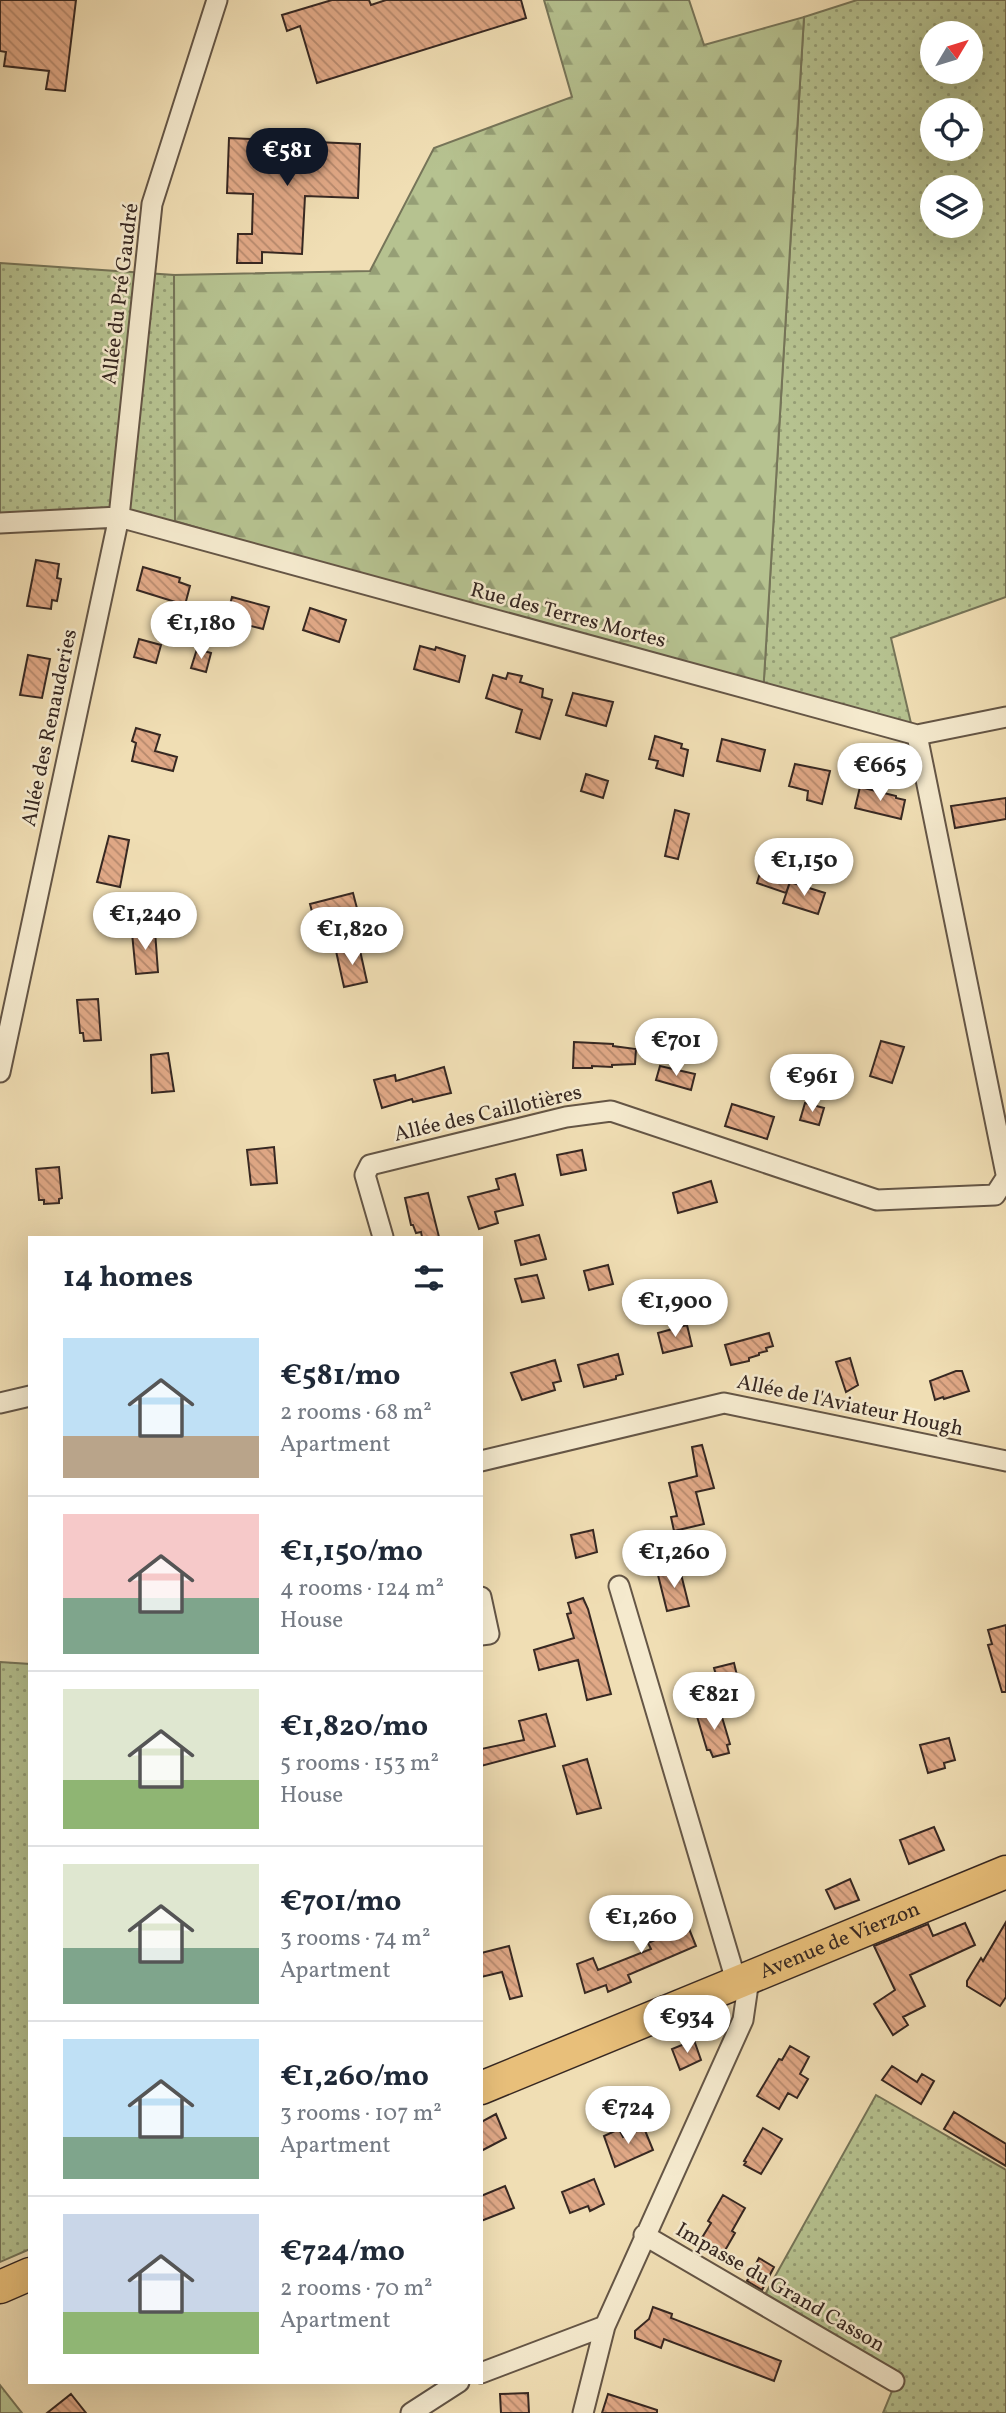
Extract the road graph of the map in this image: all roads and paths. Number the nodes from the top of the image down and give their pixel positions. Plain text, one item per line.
1 (217, 0) edge
2 (119, 517) junction
3 (0, 523) edge
4 (1006, 717) edge
5 (917, 736) junction
6 (0, 1072) edge
7 (1006, 1176) edge
8 (383, 1236) edge
9 (28, 1396) edge
10 (0, 1403) edge
11 (483, 1461) edge
12 (1006, 1461) edge
13 (619, 1586) dead end
14 (483, 1606) edge
15 (483, 1635) edge
16 (1006, 1872) edge
17 (743, 1981) junction
18 (483, 2087) edge
19 (644, 2235) junction
20 (28, 2275) edge
21 (0, 2287) edge
22 (605, 2326) junction
23 (483, 2372) edge
24 (894, 2381) dead end
25 (456, 2384) edge
26 (411, 2413) edge
27 (583, 2413) edge

1 - 2 street, Allée du Pré Gaudré
2 - 3 street, Rue des Terres Mortes
2 - 5 street, Rue des Terres Mortes
2 - 6 street, Allée des Renauderies
4 - 5 street, Rue des Terres Mortes
5 - 7 street, Allée des Caillotières
7 - 8 street, Allée des Caillotières
9 - 10 street
11 - 12 street, Allée de l'Aviateur Hough
13 - 17 street
14 - 15 street
16 - 17 main road, Avenue de Vierzon
17 - 18 main road, Avenue de Vierzon
17 - 19 street
19 - 22 street
19 - 24 street, Impasse du Grand Casson
20 - 21 main road
22 - 23 street
22 - 27 street
25 - 26 street

